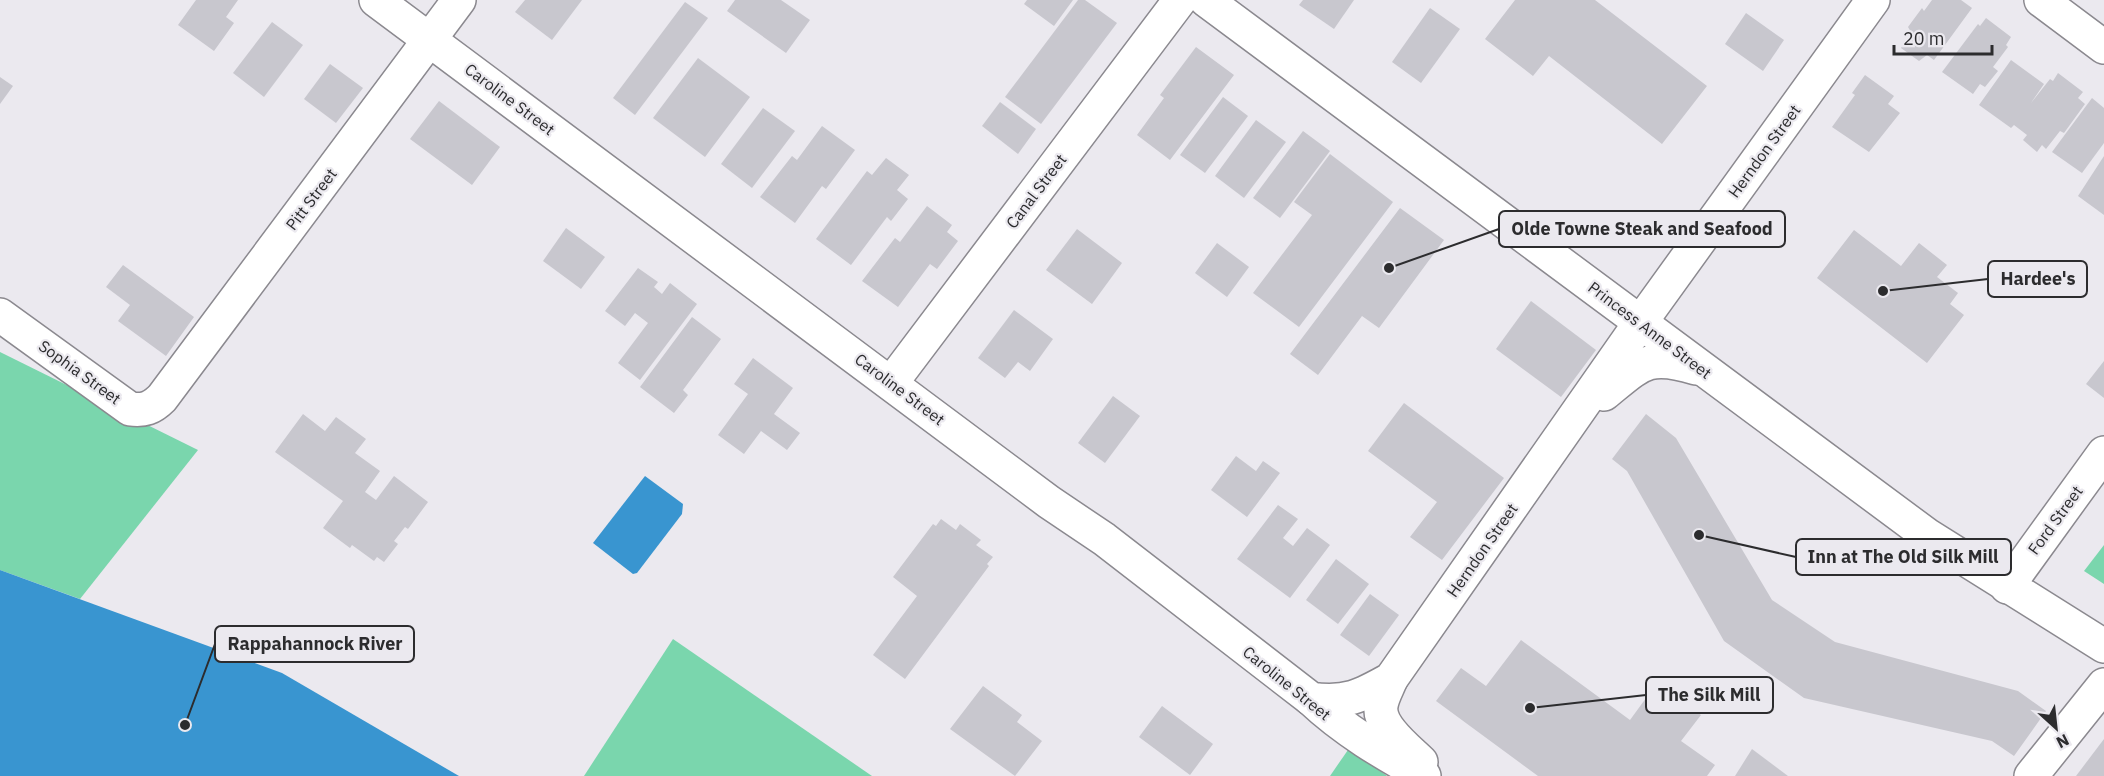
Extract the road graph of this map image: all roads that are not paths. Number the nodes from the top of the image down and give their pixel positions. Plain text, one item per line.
1 (376, 0) edge
2 (459, 0) edge
3 (1180, 0) edge
4 (1206, 0) edge
5 (1873, 0) edge
6 (2041, 0) edge
7 (430, 40) junction
8 (2104, 47) edge
9 (0, 315) edge
10 (1640, 323) junction
11 (1704, 370) junction
12 (892, 382) junction
13 (162, 398) joint
14 (1573, 420) junction
15 (2104, 453) edge
16 (2007, 587) junction
17 (2104, 646) edge
18 (1391, 679) junction
19 (2104, 685) edge
20 (1311, 699) junction
21 (1424, 776) edge
22 (1434, 776) edge
23 (2031, 776) edge

1 - 7 main road, Caroline Street
2 - 7 main road, Pitt Street
3 - 12 main road, Canal Street
4 - 10 main road, Princess Anne Street
5 - 10 main road, Herndon Street
6 - 8 main road
7 - 12 main road, Caroline Street
7 - 13 main road, Pitt Street
9 - 13 main road, Sophia Street
10 - 11 main road, Princess Anne Street
10 - 14 main road, Herndon Street
11 - 14 main road, Herndon Street
11 - 16 main road, Princess Anne Street
12 - 20 main road, Caroline Street
14 - 18 main road, Herndon Street
15 - 16 main road, Ford Street
16 - 17 main road, Princess Anne Street
18 - 20 main road
18 - 22 main road
19 - 23 main road
20 - 21 main road, Caroline Street

